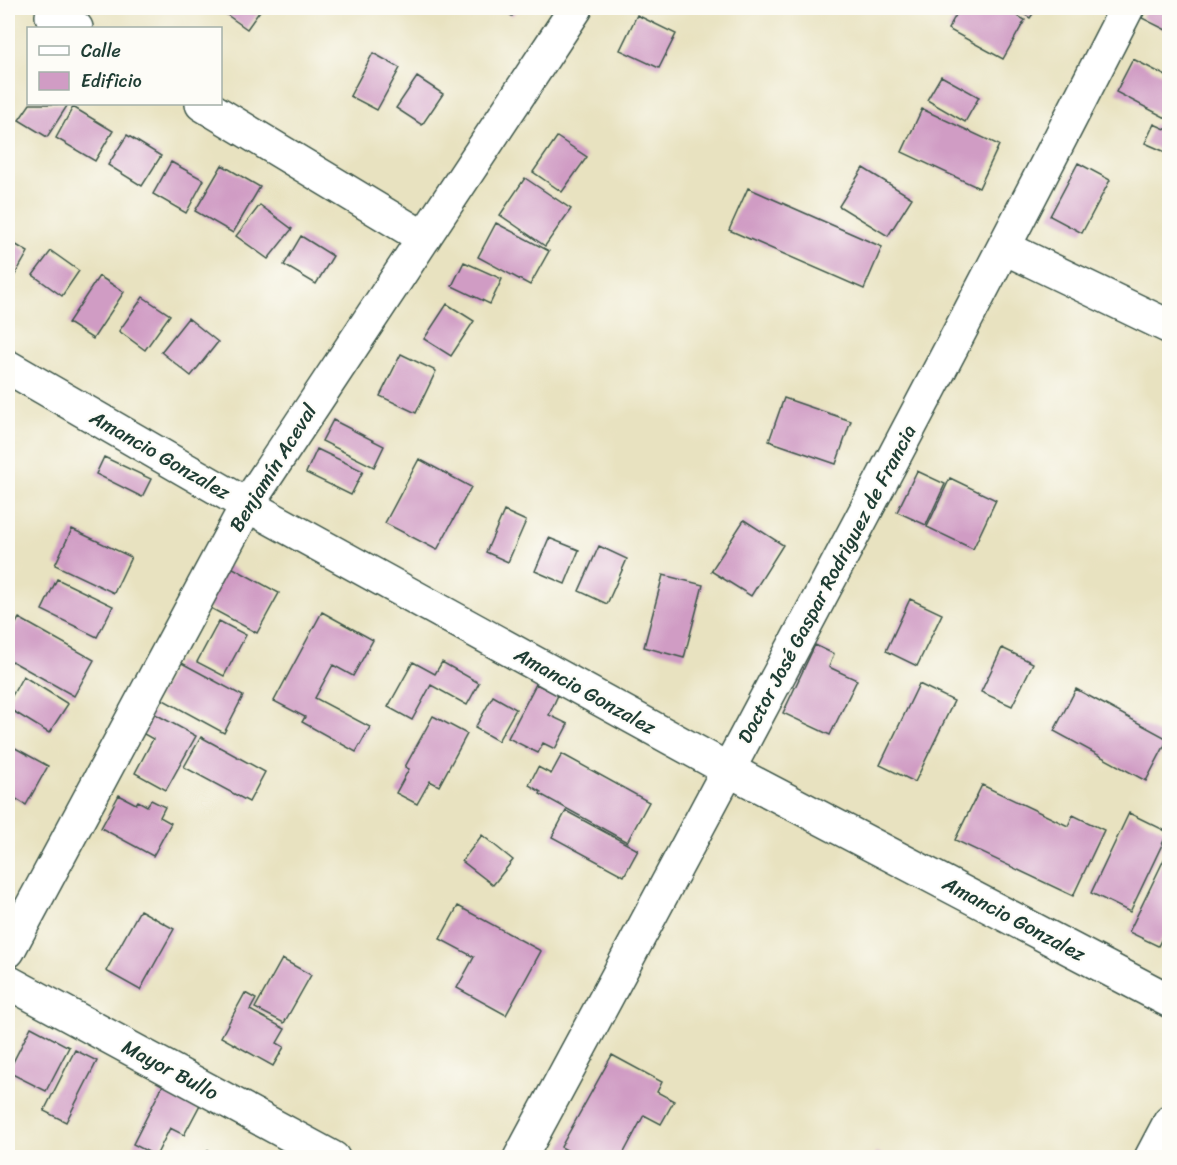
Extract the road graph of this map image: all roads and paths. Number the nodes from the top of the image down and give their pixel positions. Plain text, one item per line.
1 (576, 8) edge
2 (1127, 8) edge
3 (204, 105) edge
4 (424, 238) junction
5 (1005, 248) junction
6 (1170, 327) edge
7 (8, 367) edge
8 (247, 505) junction
9 (729, 770) junction
10 (8, 951) edge
11 (8, 982) edge
12 (1170, 1001) edge
13 (1170, 1122) edge
14 (333, 1158) edge
15 (520, 1158) edge
16 (1151, 1158) edge

1 - 4 street, Benjamín Aceval
2 - 5 street, Doctor José Gaspar Rodriguez de Francia
3 - 4 street
4 - 8 street, Benjamín Aceval
5 - 6 street
5 - 9 street, Doctor José Gaspar Rodriguez de Francia
7 - 8 street, Amancio Gonzalez
8 - 9 street, Amancio Gonzalez
8 - 10 street, Benjamín Aceval
9 - 12 street, Amancio Gonzalez
9 - 15 street, Doctor José Gaspar Rodriguez de Francia
11 - 14 street, Mayor Bullo
13 - 16 street

